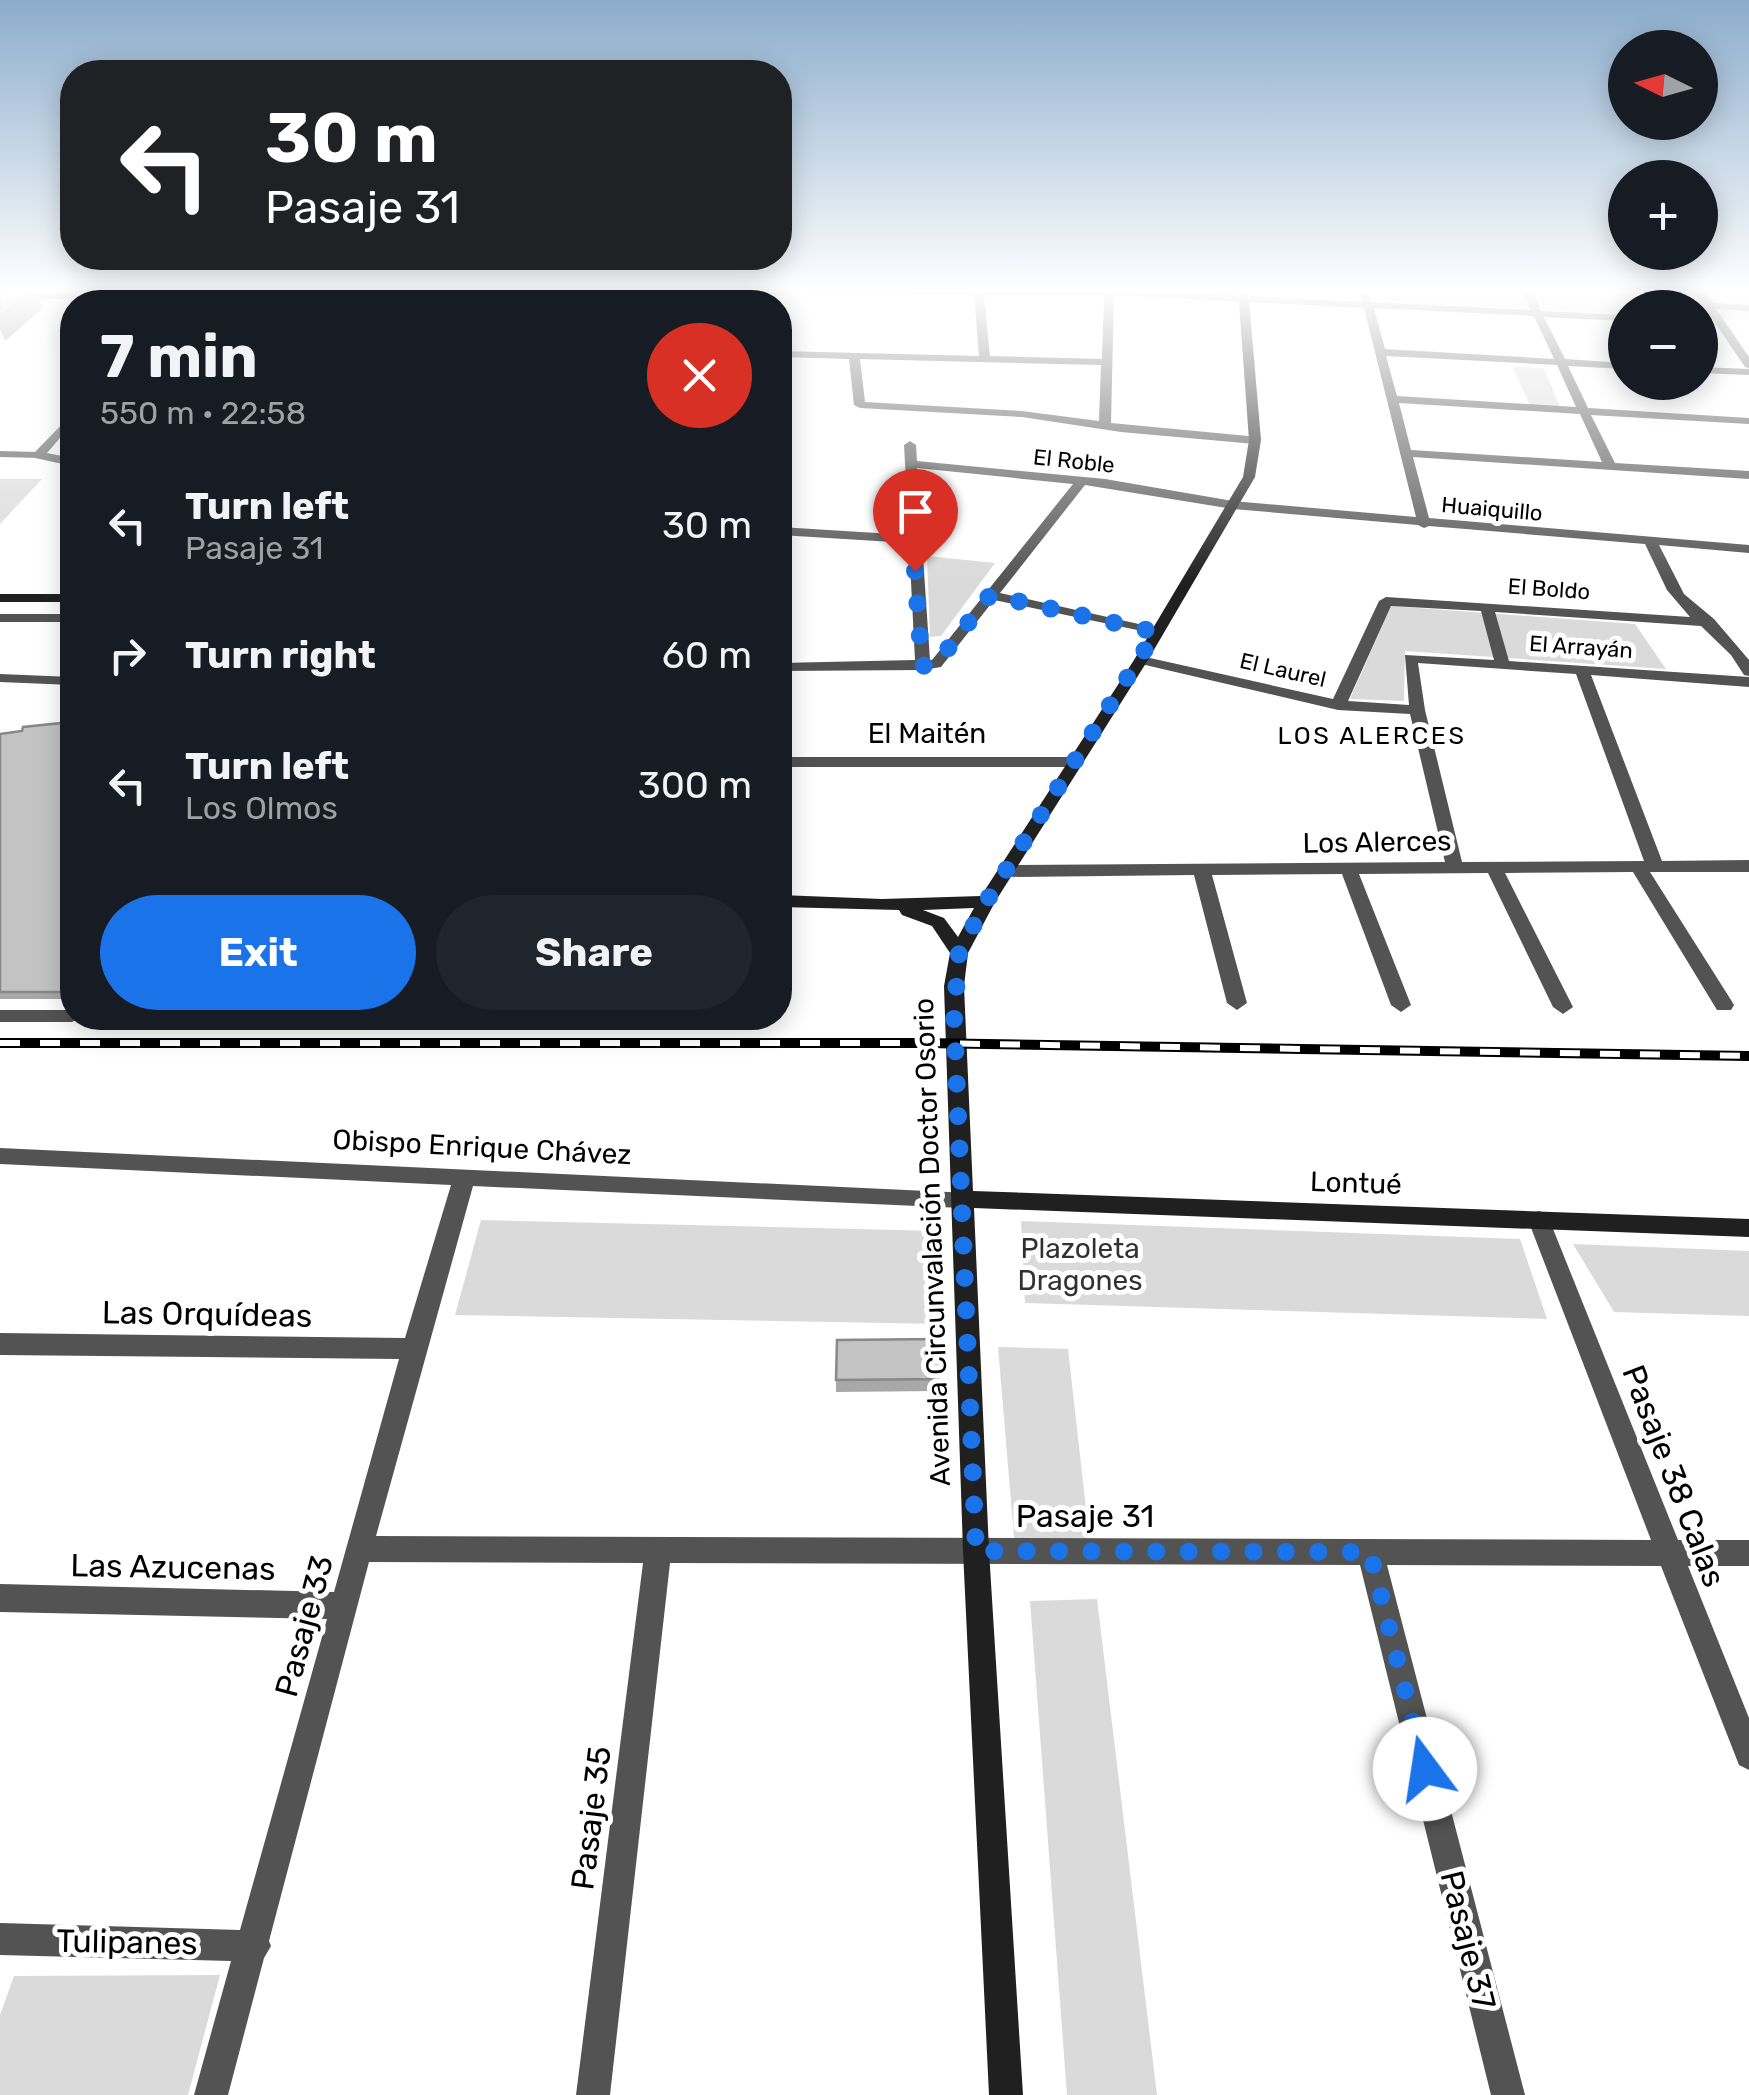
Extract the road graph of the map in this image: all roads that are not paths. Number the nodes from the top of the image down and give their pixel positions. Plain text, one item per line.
1 (858, 387) edge
2 (1104, 387) edge
3 (1251, 387) edge
4 (1389, 387) edge
5 (1572, 387) edge
6 (1392, 399) junction
7 (1584, 411) junction
8 (1749, 421) edge
9 (1105, 426) junction
10 (60, 431) edge
11 (1255, 440) junction
12 (910, 445) dead end
13 (1406, 453) junction
14 (0, 454) edge
15 (40, 455) junction
16 (60, 459) edge
17 (910, 464) junction
18 (1610, 466) junction
19 (1749, 475) edge
20 (1082, 481) junction
21 (1233, 505) junction
22 (1424, 524) junction
23 (792, 533) edge
24 (913, 539) junction
25 (1651, 542) junction
26 (1749, 549) edge
27 (990, 595) junction
28 (0, 598) edge
29 (60, 598) edge
30 (1487, 608) junction
31 (0, 618) edge
32 (60, 618) edge
33 (1709, 622) junction
34 (1156, 632) junction
35 (1141, 660) junction
36 (1502, 664) junction
37 (922, 666) junction
38 (1748, 666) edge
39 (792, 667) edge
40 (1582, 670) junction
41 (0, 678) edge
42 (60, 680) edge
43 (1749, 682) edge
44 (1338, 705) junction
45 (1418, 710) junction
46 (792, 762) edge
47 (1074, 762) junction
48 (1749, 866) edge
49 (1647, 867) junction
50 (1494, 868) junction
51 (1455, 869) junction
52 (1349, 870) junction
53 (1006, 871) junction
54 (1202, 872) junction
55 (792, 901) edge
56 (986, 902) junction
57 (882, 905) junction
58 (959, 953) junction
59 (1237, 1004) dead end
60 (1401, 1005) dead end
61 (1724, 1005) dead end
62 (1562, 1008) dead end
63 (0, 1016) edge
64 (60, 1016) edge
65 (0, 1156) edge
66 (465, 1176) junction
67 (962, 1198) junction
68 (1539, 1220) junction
69 (1749, 1228) edge
70 (0, 1344) edge
71 (414, 1349) junction
72 (360, 1549) junction
73 (658, 1550) junction
74 (976, 1551) junction
75 (1370, 1552) junction
76 (1669, 1553) junction
77 (1749, 1553) edge
78 (0, 1598) edge
79 (345, 1606) junction
80 (1749, 1755) edge
81 (0, 1940) edge
82 (255, 1946) junction
83 (211, 2095) edge
84 (593, 2095) edge
85 (1006, 2095) edge
86 (1508, 2095) edge

1 - 9 street
2 - 9 street
3 - 11 main road, Avenida Circunvalación Doctor Osorio
4 - 6 street
5 - 7 street
6 - 7 street
6 - 13 street
7 - 8 street
7 - 18 street
9 - 11 street
10 - 15 street
11 - 21 main road, Avenida Circunvalación Doctor Osorio
12 - 17 street
13 - 18 street
13 - 22 street
14 - 15 lane
15 - 16 street
17 - 20 street, El Roble
17 - 24 street
18 - 19 street
20 - 21 street, El Roble
20 - 27 street
21 - 22 street, Huaiquillo
21 - 34 main road, Avenida Circunvalación Doctor Osorio
22 - 25 street, Huaiquillo
23 - 24 street
24 - 37 street
25 - 26 street, Huaiquillo
25 - 33 street
27 - 34 street
27 - 37 street
28 - 29 main road
30 - 33 street, El Boldo
30 - 36 street
30 - 44 street, El Boldo
31 - 32 lane
33 - 38 street
34 - 35 main road, Avenida Circunvalación Doctor Osorio
35 - 44 street, El Laurel
35 - 47 main road, Avenida Circunvalación Doctor Osorio
36 - 40 street, El Arrayán
36 - 45 street, El Arrayán
37 - 39 street
40 - 43 street, El Arrayán
40 - 49 street
41 - 42 lane
44 - 45 street, El Laurel
45 - 51 street
46 - 47 street, El Maitén
47 - 53 main road, Avenida Circunvalación Doctor Osorio
48 - 49 street, Los Alerces
49 - 50 street, Los Alerces
49 - 61 street
50 - 51 street, Los Alerces
50 - 62 street
51 - 52 street, Los Alerces
52 - 54 street, Los Alerces
52 - 60 street
53 - 54 street, Los Alerces
53 - 56 main road, Avenida Circunvalación Doctor Osorio
54 - 59 street
55 - 57 main road
56 - 57 main road
56 - 58 main road, Avenida Circunvalación Doctor Osorio
57 - 58 main road
58 - 67 main road, Avenida Circunvalación Doctor Osorio
63 - 64 lane
65 - 66 street, Obispo Enrique Chávez
66 - 67 street, Obispo Enrique Chávez
66 - 71 street, Pasaje 33
67 - 68 main road, Lontué
67 - 74 main road, Avenida Circunvalación Doctor Osorio
68 - 69 main road, Lontué
68 - 76 street, Pasaje 38 Calas
70 - 71 street, Las Orquídeas
71 - 72 street, Pasaje 33
72 - 73 street, Pasaje 31
72 - 79 street, Pasaje 33
73 - 74 street, Pasaje 31
73 - 84 street, Pasaje 35
74 - 75 street, Pasaje 31
74 - 85 main road, Avenida Circunvalación Doctor Osorio
75 - 76 street, Pasaje 31
75 - 86 street, Pasaje 37
76 - 77 street, Pasaje 31
76 - 80 street, Pasaje 38 Calas
78 - 79 street, Las Azucenas
79 - 82 street, Pasaje 33
81 - 82 street, Tulipanes
82 - 83 street, Pasaje 33

